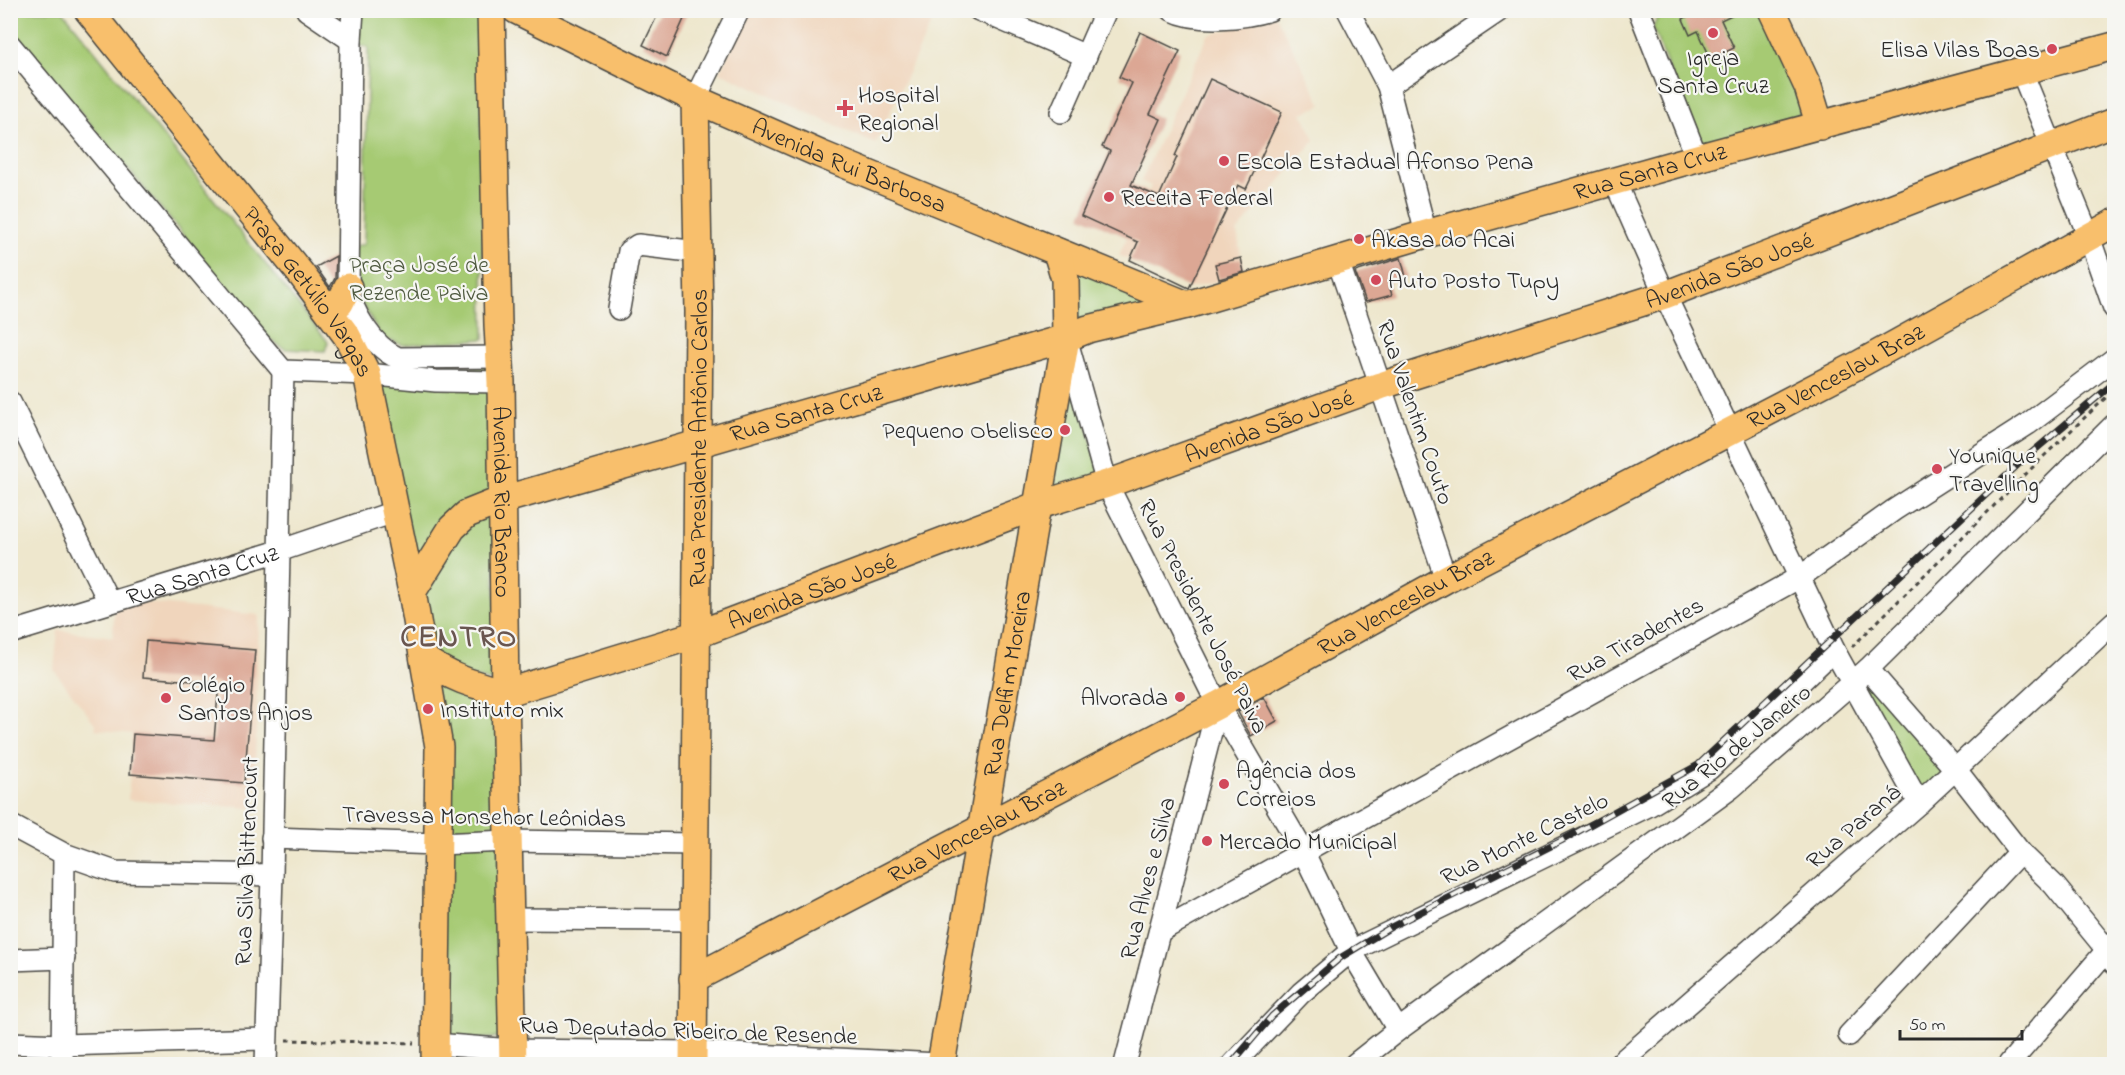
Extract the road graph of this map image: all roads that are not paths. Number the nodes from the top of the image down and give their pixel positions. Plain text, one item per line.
1 (88, 10) edge
2 (307, 10) edge
3 (353, 10) edge
4 (491, 10) edge
5 (516, 10) edge
6 (739, 10) edge
7 (979, 10) edge
8 (1106, 10) edge
9 (1172, 10) edge
10 (1270, 10) edge
11 (1348, 10) edge
12 (1500, 10) edge
13 (1772, 10) edge
14 (1639, 11) edge
15 (351, 40) junction
16 (10, 45) edge
17 (2115, 46) edge
18 (1086, 56) junction
19 (2021, 70) junction
20 (1388, 86) junction
21 (695, 99) junction
22 (1061, 112) dead end
23 (2115, 123) edge
24 (1820, 126) junction
25 (2051, 146) junction
26 (1697, 158) junction
27 (1615, 182) junction
28 (2115, 223) edge
29 (1426, 234) junction
30 (2089, 237) junction
31 (698, 252) junction
32 (1057, 252) junction
33 (1338, 261) junction
34 (348, 287) junction
35 (1665, 295) junction
36 (324, 304) junction
37 (1187, 305) junction
38 (2115, 308) edge
39 (619, 309) dead end
40 (1066, 338) junction
41 (2115, 359) edge
42 (501, 369) junction
43 (283, 370) junction
44 (367, 374) junction
45 (1380, 386) junction
46 (10, 402) edge
47 (2115, 426) edge
48 (1731, 431) junction
49 (698, 443) junction
50 (1107, 484) junction
51 (502, 500) junction
52 (1036, 506) junction
53 (394, 512) junction
54 (279, 551) junction
55 (1800, 577) junction
56 (1446, 579) junction
57 (412, 592) junction
58 (109, 602) junction
59 (2115, 622) edge
60 (10, 633) edge
61 (698, 634) junction
62 (1837, 655) junction
63 (424, 660) junction
64 (1860, 676) junction
65 (505, 693) junction
66 (1218, 705) junction
67 (1956, 770) junction
68 (1919, 803) junction
69 (10, 825) edge
70 (983, 826) junction
71 (272, 838) junction
72 (509, 841) junction
73 (437, 844) junction
74 (694, 844) junction
75 (1303, 851) junction
76 (2020, 852) junction
77 (64, 854) junction
78 (272, 875) junction
79 (510, 919) junction
80 (694, 921) junction
81 (1160, 931) junction
82 (1351, 951) junction
83 (2112, 952) edge
84 (64, 958) junction
85 (10, 960) edge
86 (693, 979) junction
87 (1398, 1030) junction
88 (1850, 1035) dead end
89 (266, 1039) junction
90 (10, 1043) edge
91 (435, 1054) edge
92 (62, 1055) edge
93 (512, 1057) edge
94 (693, 1058) edge
95 (266, 1065) edge
96 (940, 1065) edge
97 (1125, 1065) edge
98 (1233, 1065) edge
99 (1355, 1065) edge
100 (1619, 1065) edge
101 (2010, 1065) edge

1 - 36 main road, Praça Getúlio Vargas
2 - 15 street
3 - 15 street
4 - 42 main road, Avenida Rio Branco
5 - 21 main road, Avenida Rui Barbosa
6 - 21 street
7 - 18 street
8 - 18 street
9 - 10 street
11 - 20 street
12 - 20 street
13 - 24 main road
14 - 26 street
15 - 34 street
16 - 43 street
17 - 19 main road, Rua Santa Cruz
18 - 22 street
19 - 24 main road, Rua Santa Cruz
19 - 25 street
20 - 29 street
21 - 31 main road, Rua Presidente Antônio Carlos
21 - 32 main road, Avenida Rui Barbosa
23 - 25 main road, Avenida São José
24 - 26 main road, Rua Santa Cruz
25 - 30 street
25 - 35 main road, Avenida São José
26 - 27 main road, Rua Santa Cruz
27 - 29 main road, Rua Santa Cruz
27 - 35 street
28 - 30 main road, Rua Venceslau Braz
29 - 33 main road, Rua Santa Cruz
30 - 38 street
30 - 48 main road, Rua Venceslau Braz
31 - 39 street
31 - 49 main road, Rua Presidente Antônio Carlos
32 - 37 main road, Avenida Rui Barbosa
32 - 40 main road, Rua Delfim Moreira
33 - 37 main road, Rua Santa Cruz
33 - 45 street, Rua Valentim Couto
34 - 36 main road
34 - 42 street
35 - 45 main road, Avenida São José
35 - 48 street
36 - 44 main road, Praça Getúlio Vargas
37 - 40 main road, Rua Santa Cruz
40 - 49 main road, Rua Santa Cruz
40 - 50 street, Rua Presidente José Paiva
40 - 52 main road, Rua Delfim Moreira
41 - 55 street, Rua Tiradentes
42 - 44 street
42 - 51 main road, Avenida Rio Branco
43 - 44 street, Praça Getúlio Vargas
43 - 54 street, Rua Silva Bittencourt
44 - 53 main road
45 - 50 main road, Avenida São José
45 - 56 street, Rua Valentim Couto
46 - 58 street
47 - 64 street, Rua Rio de Janeiro
48 - 55 street
48 - 56 main road, Rua Venceslau Braz
49 - 51 main road, Rua Santa Cruz
49 - 61 main road, Rua Presidente Antônio Carlos
50 - 52 main road, Avenida São José
50 - 66 street, Rua Presidente José Paiva
51 - 57 main road, Rua Santa Cruz
51 - 65 main road, Avenida Rio Branco
52 - 61 main road, Avenida São José
52 - 70 main road, Rua Delfim Moreira
53 - 54 street, Rua Santa Cruz
53 - 57 main road
54 - 58 street, Rua Santa Cruz
54 - 71 street, Rua Silva Bittencourt
55 - 62 street
55 - 75 street, Rua Tiradentes
56 - 66 main road, Rua Venceslau Braz
57 - 63 main road
58 - 60 street, Rua Santa Cruz
59 - 67 street, Rua Paraná
61 - 65 main road, Avenida São José
61 - 74 main road, Rua Presidente Antônio Carlos
62 - 64 street
62 - 82 street, Rua Monte Castelo
63 - 65 main road
63 - 73 main road
64 - 67 street
64 - 68 street
64 - 87 street, Rua Rio de Janeiro
65 - 72 main road, Avenida Rio Branco
66 - 70 main road, Rua Venceslau Braz
66 - 75 street, Rua Presidente José Paiva
66 - 81 street, Rua Alves e Silva
67 - 68 street, Rua Paraná
67 - 76 street
68 - 100 street, Rua Paraná
69 - 77 street
70 - 86 main road, Rua Venceslau Braz
70 - 96 main road, Rua Delfim Moreira
71 - 73 street, Travessa Monsehor Leônidas
71 - 78 street, Rua Silva Bittencourt
72 - 73 street, Travessa Monsehor Leônidas
72 - 74 street, Travessa Monsehor Leônidas
72 - 79 main road, Avenida Rio Branco
73 - 91 main road
74 - 80 main road, Rua Presidente Antônio Carlos
75 - 81 street, Rua Tiradentes
75 - 82 street, Rua Presidente José Paiva
76 - 83 street
76 - 88 street
77 - 78 street
77 - 84 street
78 - 89 street, Rua Silva Bittencourt
79 - 80 street
79 - 93 main road, Avenida Rio Branco
80 - 86 main road, Rua Presidente Antônio Carlos
81 - 97 street, Rua Alves e Silva
82 - 87 street, Rua Presidente José Paiva
82 - 98 street, Rua Monte Castelo
83 - 101 street
84 - 85 street
84 - 92 street
86 - 94 main road, Rua Presidente Antônio Carlos
87 - 99 street, Rua Rio de Janeiro
89 - 92 street
89 - 95 street, Rua Silva Bittencourt
90 - 92 street
91 - 93 street, Rua Deputado Ribeiro de Resende
93 - 94 street, Rua Deputado Ribeiro de Resende
94 - 96 street, Rua Deputado Ribeiro de Resende

